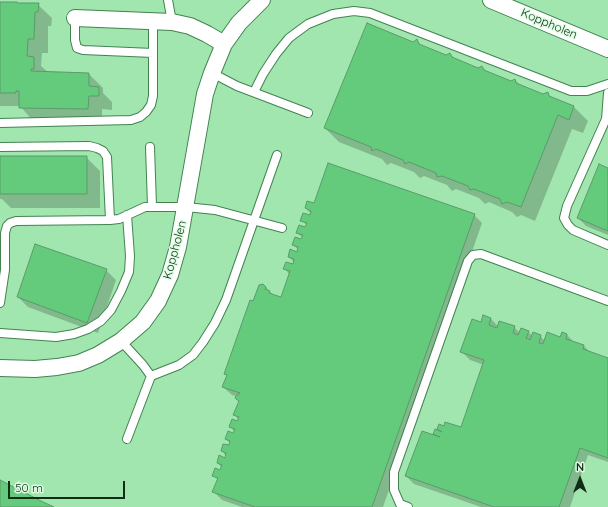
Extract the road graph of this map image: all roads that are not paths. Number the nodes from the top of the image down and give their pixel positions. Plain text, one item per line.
1 (168, 0) edge
2 (262, 0) edge
3 (491, 0) edge
4 (75, 18) joint
5 (153, 21) junction
6 (172, 22) junction
7 (224, 44) junction
8 (608, 49) edge
9 (153, 52) junction
10 (212, 73) junction
11 (608, 84) edge
12 (254, 92) junction
13 (608, 94) edge
14 (308, 113) dead end
15 (0, 123) edge
16 (0, 147) edge
17 (150, 147) dead end
18 (277, 155) dead end
19 (152, 206) junction
20 (186, 207) junction
21 (127, 216) junction
22 (110, 220) junction
23 (253, 220) junction
24 (282, 228) dead end
25 (608, 245) edge
26 (608, 301) edge
27 (0, 303) edge
28 (0, 333) edge
29 (121, 341) junction
30 (0, 368) edge
31 (151, 376) junction
32 (127, 439) dead end
33 (408, 507) edge

1 - 6 lane
2 - 7 street, Koppholen
3 - 8 street, Koppholen
4 - 5 street
4 - 9 lane
5 - 6 street
5 - 9 lane
6 - 7 street
7 - 10 street, Koppholen
9 - 15 lane
10 - 12 lane
10 - 20 street, Koppholen
11 - 12 lane
12 - 14 lane
13 - 25 lane
16 - 22 lane
17 - 19 lane
18 - 23 lane
19 - 20 lane
19 - 21 lane
20 - 23 lane
20 - 29 street, Koppholen
21 - 22 lane
21 - 28 lane
22 - 27 lane
23 - 24 lane
23 - 31 lane
26 - 33 lane
29 - 30 street, Koppholen
29 - 31 lane
31 - 32 lane

